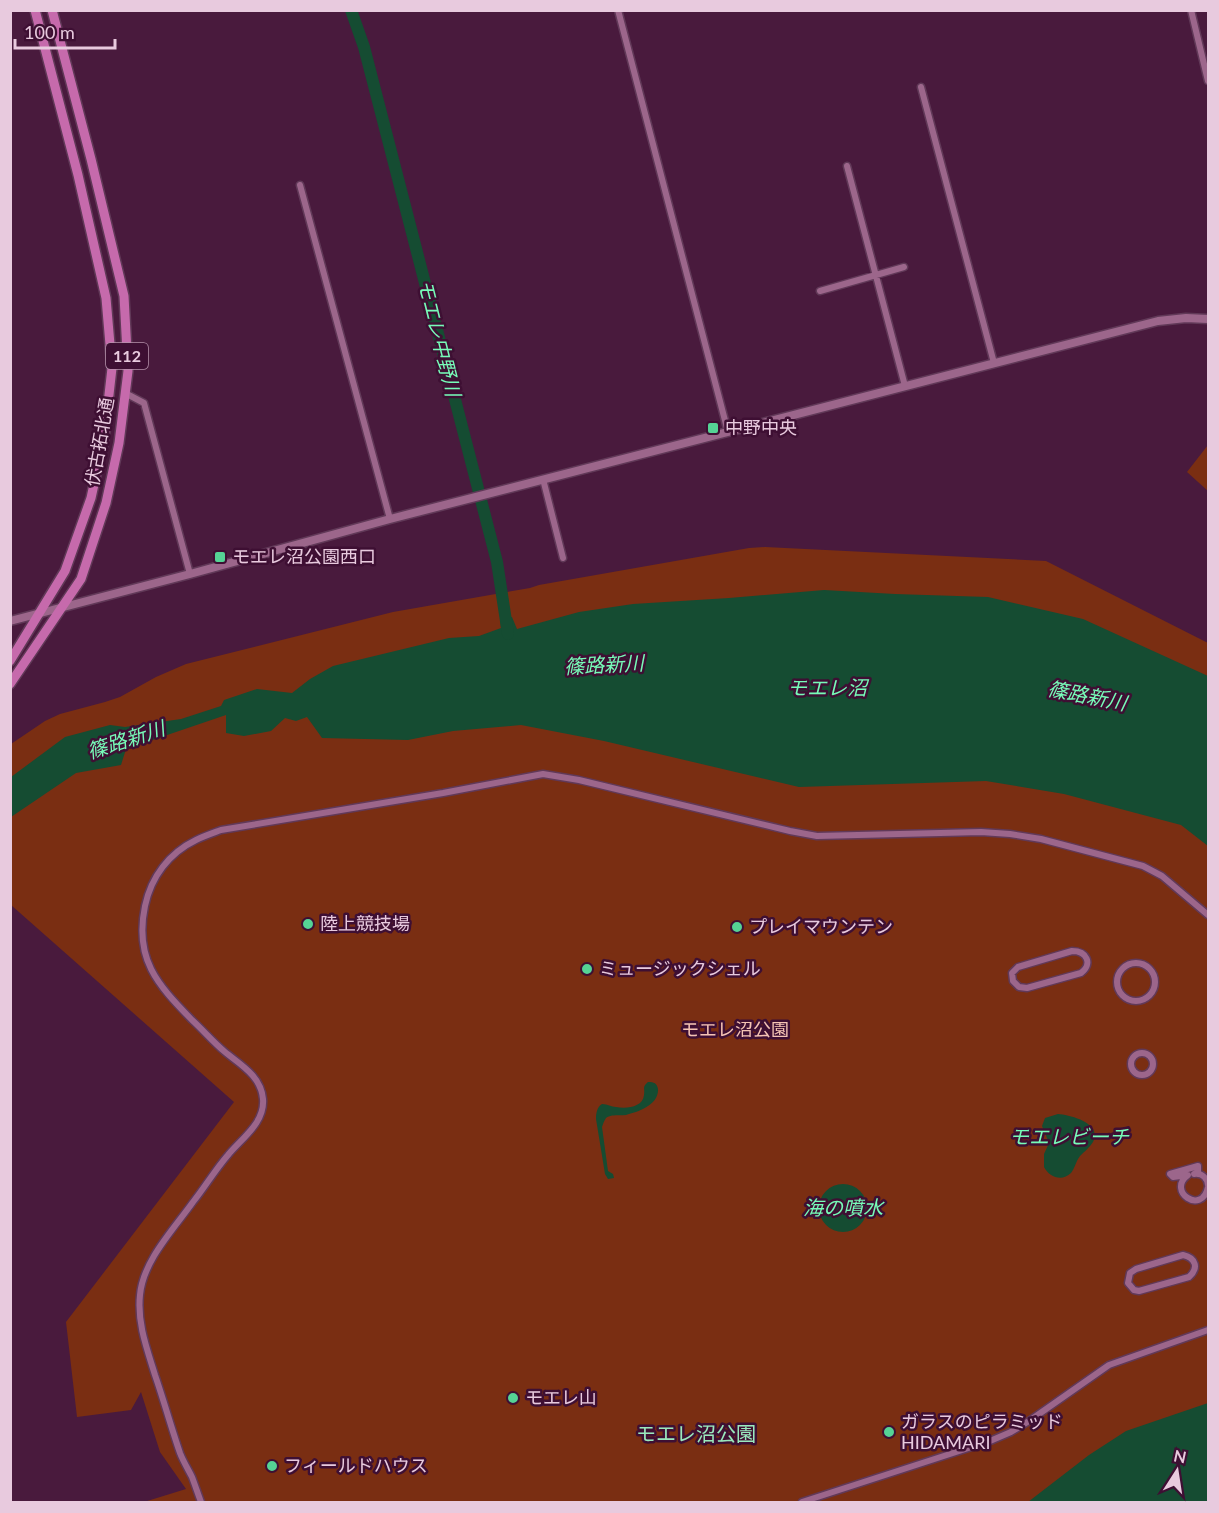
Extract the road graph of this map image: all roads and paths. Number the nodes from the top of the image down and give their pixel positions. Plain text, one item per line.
1 (35, 10) edge
2 (52, 10) edge
3 (618, 10) edge
4 (1191, 10) edge
5 (1209, 81) edge
6 (921, 87) dead end
7 (847, 166) dead end
8 (300, 185) dead end
9 (904, 267) dead end
10 (876, 275) junction
11 (820, 291) dead end
12 (1209, 319) edge
13 (994, 363) junction
14 (906, 386) junction
15 (125, 393) junction
16 (728, 432) junction
17 (543, 480) junction
18 (390, 519) junction
19 (563, 558) dead end
20 (190, 574) junction
21 (62, 608) junction
22 (39, 614) junction
23 (10, 621) edge
24 (10, 661) edge
25 (10, 684) edge
26 (1209, 915) edge
27 (1027, 988) joint
28 (1140, 1001) joint
29 (1209, 1186) edge
30 (1183, 1255) joint
31 (1209, 1330) edge
32 (201, 1503) edge
33 (802, 1503) edge

1 - 22 main road, 伏古拓北通 / 112
2 - 15 main road, 伏古拓北通 / 112
3 - 16 street
4 - 5 street
6 - 13 street
7 - 10 street
8 - 18 street
9 - 10 street
10 - 11 street
10 - 14 street
12 - 13 street
13 - 14 street
14 - 16 street
15 - 20 street
15 - 21 main road, 伏古拓北通 / 112
16 - 17 street
17 - 18 street
17 - 19 street
18 - 20 street
20 - 21 street
21 - 22 street
21 - 25 main road, 伏古拓北通 / 112
22 - 23 street
22 - 24 main road, 伏古拓北通 / 112
26 - 32 street
27 - 27 street
28 - 28 street
29 - 29 street
30 - 30 street
31 - 33 street

